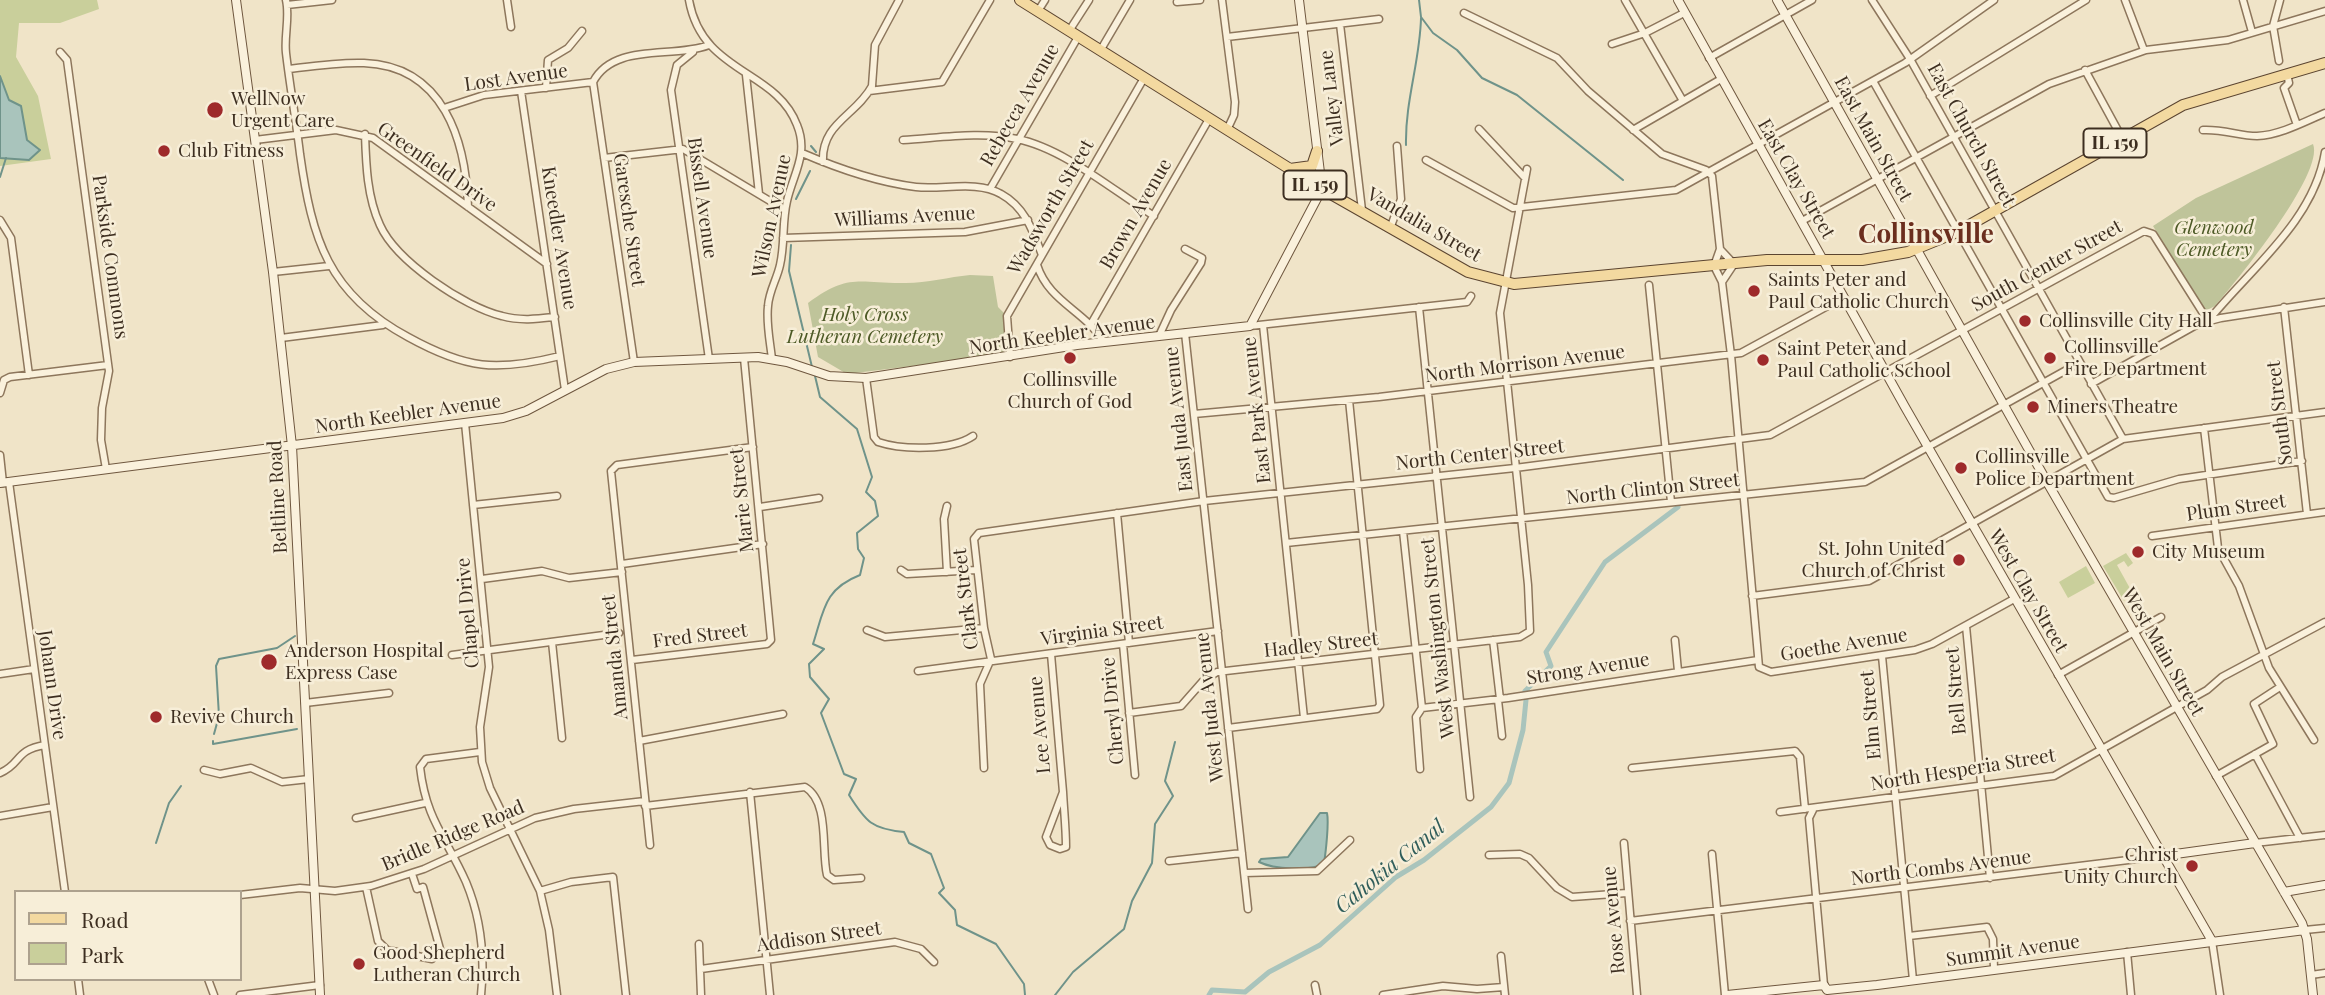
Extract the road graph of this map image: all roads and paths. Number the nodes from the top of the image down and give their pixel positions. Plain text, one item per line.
1 (236, 0) edge
2 (332, 0) edge
3 (507, 0) edge
4 (688, 0) edge
5 (898, 0) edge
6 (990, 0) edge
7 (1020, 0) edge
8 (1045, 0) edge
9 (1089, 0) edge
10 (1130, 0) edge
11 (1200, 0) edge
12 (1222, 0) edge
13 (1299, 0) edge
14 (1625, 0) edge
15 (1678, 0) edge
16 (1777, 0) edge
17 (1812, 0) edge
18 (1994, 0) edge
19 (2087, 0) edge
20 (2124, 0) edge
21 (2242, 0) edge
22 (2280, 0) edge
23 (1177, 2) dead end
24 (1876, 2) edge
25 (286, 3) edge
26 (2325, 11) edge
27 (1038, 12) junction
28 (1464, 13) dead end
29 (1685, 13) junction
30 (1786, 15) junction
31 (1379, 19) dead end
32 (1340, 24) junction
33 (2273, 26) junction
34 (511, 27) dead end
35 (1302, 28) junction
36 (582, 31) dead end
37 (1645, 33) junction
38 (2252, 33) junction
39 (1074, 34) junction
40 (1227, 37) junction
41 (1612, 44) dead end
42 (709, 46) junction
43 (2144, 50) junction
44 (1100, 51) junction
45 (60, 52) dead end
46 (693, 52) junction
47 (1709, 58) junction
48 (1910, 59) junction
49 (2279, 61) dead end
50 (2325, 63) edge
51 (289, 69) junction
52 (2085, 71) junction
53 (2287, 74) junction
54 (746, 75) junction
55 (1144, 78) junction
56 (1721, 79) junction
57 (1873, 81) junction
58 (593, 82) junction
59 (546, 88) junction
60 (522, 91) junction
61 (869, 91) junction
62 (1930, 96) junction
63 (1683, 101) junction
64 (1834, 103) junction
65 (444, 108) junction
66 (2325, 113) edge
67 (1209, 120) junction
68 (2298, 125) junction
69 (1479, 129) dead end
70 (1227, 130) junction
71 (1633, 130) junction
72 (2203, 130) dead end
73 (298, 134) junction
74 (365, 134) junction
75 (1953, 136) junction
76 (2122, 138) junction
77 (1018, 139) junction
78 (255, 140) junction
79 (903, 140) dead end
80 (1397, 146) dead end
81 (1759, 146) junction
82 (679, 149) junction
83 (1317, 151) junction
84 (2325, 152) edge
85 (802, 153) junction
86 (1916, 157) junction
87 (604, 158) junction
88 (1426, 160) dead end
89 (823, 162) junction
90 (1289, 169) junction
91 (1527, 169) dead end
92 (1710, 173) junction
93 (1088, 174) junction
94 (1525, 178) junction
95 (1877, 178) junction
96 (990, 189) junction
97 (1322, 190) junction
98 (759, 194) junction
99 (468, 207) junction
100 (1519, 209) junction
101 (785, 210) junction
102 (1362, 210) junction
103 (1995, 211) junction
104 (1154, 216) junction
105 (0, 220) edge
106 (1028, 220) junction
107 (1802, 222) junction
108 (1391, 226) junction
109 (1957, 232) junction
110 (783, 238) junction
111 (1185, 249) dead end
112 (1720, 249) junction
113 (1917, 250) junction
114 (1042, 255) junction
115 (1824, 260) junction
116 (547, 264) junction
117 (1734, 264) junction
118 (1037, 265) junction
119 (329, 266) junction
120 (1714, 266) junction
121 (273, 272) junction
122 (1658, 272) junction
123 (1639, 274) junction
124 (1722, 282) junction
125 (1503, 283) junction
126 (1649, 285) junction
127 (2038, 288) junction
128 (1471, 296) dead end
129 (1844, 297) junction
130 (2325, 302) edge
131 (1419, 307) junction
132 (2284, 307) junction
133 (2000, 308) junction
134 (555, 317) junction
135 (2208, 321) junction
136 (1091, 324) junction
137 (385, 325) junction
138 (1263, 325) junction
139 (1250, 326) junction
140 (1962, 331) junction
141 (1185, 333) junction
142 (1159, 336) junction
143 (281, 338) junction
144 (1104, 342) junction
145 (1731, 355) junction
146 (560, 356) junction
147 (1010, 357) junction
148 (744, 358) junction
149 (709, 359) junction
150 (772, 359) junction
151 (634, 362) junction
152 (2079, 363) junction
153 (1657, 364) junction
154 (108, 365) junction
155 (1886, 373) junction
156 (29, 375) junction
157 (866, 378) junction
158 (1506, 383) junction
159 (2043, 384) junction
160 (2091, 384) junction
161 (565, 390) junction
162 (1427, 392) junction
163 (0, 393) edge
164 (1349, 400) junction
165 (2004, 405) junction
166 (1272, 407) junction
167 (2325, 412) edge
168 (1194, 414) junction
169 (2297, 415) junction
170 (465, 423) junction
171 (2204, 428) junction
172 (973, 436) dead end
173 (2123, 439) junction
174 (1738, 440) junction
175 (292, 446) junction
176 (753, 447) junction
177 (1928, 448) junction
178 (1666, 449) junction
179 (0, 456) edge
180 (2085, 460) junction
181 (2302, 461) junction
182 (1515, 468) junction
183 (106, 469) junction
184 (2209, 474) junction
185 (1436, 476) junction
186 (4, 482) edge
187 (2047, 482) junction
188 (1358, 484) junction
189 (1282, 492) junction
190 (1744, 495) junction
191 (557, 496) dead end
192 (819, 498) dead end
193 (1204, 501) junction
194 (1671, 502) junction
195 (473, 505) junction
196 (947, 506) dead end
197 (760, 507) junction
198 (2325, 512) edge
199 (1117, 513) junction
200 (2307, 514) junction
201 (1520, 519) junction
202 (1972, 524) junction
203 (1441, 527) junction
204 (2215, 527) junction
205 (1402, 531) junction
206 (976, 534) joint
207 (1363, 535) junction
208 (2152, 536) dead end
209 (1286, 543) junction
210 (763, 544) junction
211 (622, 568) junction
212 (901, 570) dead end
213 (977, 570) junction
214 (947, 572) junction
215 (482, 579) junction
216 (1752, 596) junction
217 (2014, 599) junction
218 (2161, 617) dead end
219 (2325, 622) edge
220 (1966, 626) junction
221 (984, 628) junction
222 (867, 630) dead end
223 (1218, 631) junction
224 (2133, 632) junction
225 (620, 633) dead end
226 (771, 640) joint
227 (1493, 640) junction
228 (1675, 640) dead end
229 (552, 642) junction
230 (1126, 644) junction
231 (1453, 646) junction
232 (488, 650) junction
233 (1415, 650) junction
234 (1051, 654) junction
235 (2264, 654) junction
236 (452, 655) dead end
237 (1376, 656) junction
238 (1882, 656) junction
239 (991, 659) junction
240 (632, 660) junction
241 (1758, 660) junction
242 (1298, 663) junction
243 (34, 669) junction
244 (918, 671) dead end
245 (1224, 671) junction
246 (1678, 671) junction
247 (0, 674) edge
248 (2058, 676) junction
249 (2280, 687) junction
250 (389, 693) dead end
251 (1499, 699) junction
252 (305, 703) junction
253 (1460, 704) junction
254 (2176, 707) junction
255 (1422, 708) junction
256 (1129, 713) junction
257 (783, 714) dead end
258 (1304, 718) junction
259 (1228, 728) junction
260 (1503, 736) dead end
261 (562, 738) dead end
262 (2314, 740) dead end
263 (639, 741) junction
264 (45, 745) junction
265 (2101, 751) junction
266 (480, 752) junction
267 (2255, 754) junction
268 (984, 768) dead end
269 (1632, 768) dead end
270 (1420, 769) dead end
271 (204, 770) dead end
272 (0, 773) edge
273 (1135, 775) dead end
274 (2216, 776) junction
275 (309, 779) junction
276 (1981, 786) junction
277 (750, 792) junction
278 (1063, 792) junction
279 (1470, 797) dead end
280 (1894, 798) junction
281 (425, 803) junction
282 (645, 804) junction
283 (53, 807) junction
284 (1814, 808) junction
285 (1805, 809) junction
286 (1780, 812) dead end
287 (0, 816) edge
288 (356, 818) dead end
289 (510, 827) junction
290 (2325, 835) edge
291 (2300, 838) junction
292 (1350, 840) dead end
293 (1623, 843) dead end
294 (2255, 843) junction
295 (650, 845) dead end
296 (1242, 853) junction
297 (1712, 854) dead end
298 (1489, 855) dead end
299 (2165, 855) junction
300 (452, 856) junction
301 (1168, 861) dead end
302 (1244, 873) junction
303 (412, 874) junction
304 (861, 878) dead end
305 (1990, 878) junction
306 (2325, 884) edge
307 (366, 887) junction
308 (1904, 889) junction
309 (65, 890) edge
310 (315, 890) junction
311 (540, 891) junction
312 (2284, 892) junction
313 (1627, 893) junction
314 (242, 895) edge
315 (1817, 900) junction
316 (1248, 909) dead end
317 (1717, 911) junction
318 (1630, 920) junction
319 (2325, 928) edge
320 (2305, 930) junction
321 (1909, 936) junction
322 (2212, 941) junction
323 (699, 944) dead end
324 (2127, 952) junction
325 (1501, 956) dead end
326 (765, 961) junction
327 (934, 962) dead end
328 (701, 969) junction
329 (1994, 969) junction
330 (2325, 973) edge
331 (2311, 975) junction
332 (1913, 980) junction
333 (320, 985) junction
334 (1315, 985) dead end
335 (1825, 990) edge
336 (1505, 991) edge
337 (240, 995) edge
338 (320, 995) edge
339 (481, 995) edge
340 (557, 995) edge
341 (626, 995) edge
342 (701, 995) edge
343 (770, 995) edge
344 (1317, 995) edge
345 (1383, 995) edge
346 (1637, 995) edge
347 (1726, 995) edge
348 (2131, 995) edge
349 (2220, 995) edge
350 (2314, 995) edge

1 - 78 street, Beltline Road
2 - 25 street
3 - 34 street
4 - 42 street, Wilson Avenue
5 - 61 street
6 - 61 street
7 - 27 main road, Vandalia Street / IL 159
8 - 27 street
9 - 39 street, Rebecca Avenue
10 - 44 street
11 - 23 street
12 - 40 street
13 - 35 street
14 - 37 street
15 - 29 street, East Clay Street
16 - 30 street, East Main Street
17 - 30 street
18 - 48 street
19 - 62 street
20 - 43 street
21 - 38 street
22 - 33 street
24 - 48 street, East Church Street
25 - 51 street
26 - 33 street
27 - 39 main road, Vandalia Street / IL 159
28 - 71 street
29 - 37 street
29 - 47 street, East Clay Street
30 - 47 street
30 - 64 street, East Main Street
31 - 32 street
32 - 35 street
32 - 102 street, Valley Lane
33 - 38 street
33 - 49 street
35 - 40 street
35 - 83 street
36 - 59 street
37 - 41 street
37 - 63 street
38 - 43 street
39 - 44 main road, Vandalia Street / IL 159
39 - 77 street, Rebecca Avenue
40 - 70 street
42 - 46 street
42 - 54 street, Wilson Avenue
43 - 52 street
44 - 55 main road, Vandalia Street / IL 159
45 - 154 street, Parkside Commons
46 - 58 street
46 - 82 street, Bissell Avenue
47 - 56 street, East Clay Street
48 - 57 street
48 - 62 street, East Church Street
50 - 53 main road, IL 159
51 - 65 street
51 - 73 street
52 - 75 street
52 - 76 street
53 - 68 street
53 - 76 main road, IL 159
54 - 85 street, Wilson Avenue
54 - 98 street
55 - 67 main road, Vandalia Street / IL 159
55 - 93 street, Wadsworth Street
56 - 63 street
56 - 81 street, East Clay Street
57 - 64 street
57 - 86 street
58 - 59 street, Lost Avenue
58 - 87 street, Garesche Street
59 - 60 street, Lost Avenue
60 - 65 street, Lost Avenue
60 - 116 street, Kneedler Avenue
61 - 89 street
62 - 75 street, East Church Street
63 - 71 street
64 - 81 street
64 - 95 street, East Main Street
65 - 99 street
66 - 68 street
67 - 70 main road, Vandalia Street / IL 159
67 - 104 street, Brown Avenue
68 - 72 street
69 - 94 street
70 - 90 main road, Vandalia Street / IL 159
71 - 92 street
73 - 74 street, Greenfield Drive
73 - 78 street, Greenfield Drive
73 - 119 street
74 - 99 street, Greenfield Drive
74 - 134 street
75 - 86 street
75 - 103 street, East Church Street
76 - 103 main road, IL 159
77 - 79 street
77 - 93 street
77 - 96 street, Rebecca Avenue
78 - 121 street, Beltline Road
80 - 108 street
81 - 92 street
81 - 107 street, East Clay Street
82 - 87 street
82 - 98 street
82 - 149 street, Bissell Avenue
83 - 90 main road
83 - 97 street
84 - 135 street
85 - 89 street
85 - 101 street, Wilson Avenue
86 - 95 street
86 - 109 street
87 - 151 street, Garesche Street
88 - 100 street
89 - 96 street
90 - 97 main road, Vandalia Street / IL 159
91 - 94 street
92 - 100 street
92 - 112 street
93 - 104 street
93 - 114 street, Wadsworth Street
94 - 100 street
95 - 107 street
95 - 113 street, East Main Street
96 - 106 street
97 - 102 main road, Vandalia Street / IL 159
97 - 139 street, East Park Avenue
98 - 101 street
99 - 116 street, Greenfield Drive
100 - 125 street
101 - 110 street, Wilson Avenue
102 - 108 main road, Vandalia Street / IL 159
103 - 109 main road, IL 159
103 - 127 street, East Church Street
104 - 136 street, Brown Avenue
105 - 156 street
106 - 110 street, Williams Avenue
106 - 114 street
107 - 115 street, East Clay Street
108 - 125 main road, Vandalia Street / IL 159
109 - 113 main road, IL 159
109 - 133 street
110 - 150 street, Wilson Avenue
111 - 142 street
112 - 117 street
112 - 120 street
113 - 115 main road, IL 159
113 - 140 street, East Main Street
114 - 118 street, Wadsworth Street
115 - 117 main road, Vandalia Street / IL 159
115 - 129 street, East Clay Street
116 - 134 street, Kneedler Avenue
117 - 120 main road, Vandalia Street / IL 159
117 - 124 street
118 - 136 street
118 - 147 street, Wadsworth Street
119 - 121 street
119 - 137 street
120 - 122 main road, Vandalia Street / IL 159
120 - 124 street
121 - 143 street, Beltline Road
122 - 123 main road, Vandalia Street / IL 159
122 - 126 street
123 - 125 main road, Vandalia Street / IL 159
123 - 126 street
124 - 145 street
125 - 158 street
126 - 153 street
127 - 133 street, South Center Street
127 - 135 street, South Center Street
127 - 152 street, East Church Street
128 - 131 street, North Keebler Avenue
129 - 145 street, North Morrison Avenue
129 - 155 street, East Clay Street
130 - 132 street
131 - 138 street, North Keebler Avenue
131 - 162 street, West Washington Street
132 - 135 street
132 - 169 street, South Street
133 - 140 street, South Center Street
133 - 159 street
134 - 146 street, Kneedler Avenue
135 - 160 street
136 - 144 street
137 - 143 street
137 - 146 street
138 - 139 street, North Keebler Avenue
138 - 166 street, East Park Avenue
139 - 141 street, North Keebler Avenue
140 - 155 street, North Center Street
140 - 165 street, West Main Street
141 - 142 street, North Keebler Avenue
141 - 168 street, East Juda Avenue
142 - 144 street, North Keebler Avenue
143 - 175 street, Beltline Road
144 - 147 street, North Keebler Avenue
145 - 153 street, North Morrison Avenue
145 - 174 street
146 - 161 street, Kneedler Avenue
147 - 157 street, North Keebler Avenue
148 - 149 street, North Keebler Avenue
148 - 150 street, North Keebler Avenue
148 - 176 street, Marie Street
149 - 151 street, North Keebler Avenue
150 - 157 street, North Keebler Avenue
151 - 161 street, North Keebler Avenue
152 - 159 street, North Clinton Street
152 - 160 street, East Church Street
153 - 158 street, North Morrison Avenue
153 - 178 street
154 - 156 street
154 - 183 street, Parkside Commons
155 - 174 street, North Center Street
155 - 177 street, West Clay Street
156 - 163 street
157 - 172 street
158 - 162 street, North Morrison Avenue
158 - 182 street
159 - 165 street, North Clinton Street
159 - 180 street
160 - 173 street, East Church Street
161 - 170 street, North Keebler Avenue
162 - 164 street, North Morrison Avenue
162 - 185 street, West Washington Street
164 - 166 street, North Morrison Avenue
164 - 188 street
165 - 177 street, North Clinton Street
165 - 187 street, West Main Street
166 - 168 street, North Morrison Avenue
166 - 189 street, East Park Avenue
167 - 169 street
168 - 193 street, East Juda Avenue
169 - 171 street
169 - 181 street, South Street
170 - 175 street, North Keebler Avenue
170 - 195 street, Chapel Drive
171 - 173 street
171 - 184 street
173 - 180 street
174 - 178 street, North Center Street
174 - 190 street
175 - 183 street, North Keebler Avenue
175 - 252 street, Beltline Road
176 - 197 street, Marie Street
176 - 211 street, Amanda Street
177 - 190 street, North Clinton Street
177 - 202 street, West Clay Street
178 - 182 street, North Center Street
178 - 194 street
179 - 186 street, Johann Drive
180 - 184 street
180 - 187 street
181 - 184 street
181 - 200 street, South Street
182 - 185 street, North Center Street
182 - 201 street
183 - 186 street, North Keebler Avenue
184 - 204 street
185 - 188 street, North Center Street
185 - 203 street, West Washington Street
186 - 243 street, Johann Drive
187 - 202 street
187 - 224 street, West Main Street
188 - 189 street, North Center Street
188 - 207 street
189 - 193 street, North Center Street
189 - 209 street, East Park Avenue
190 - 194 street, North Clinton Street
190 - 216 street
191 - 195 street
192 - 197 street
193 - 199 street, North Center Street
193 - 223 street, West Juda Avenue
194 - 201 street, North Clinton Street
195 - 215 street, Chapel Drive
196 - 214 street
197 - 210 street, Marie Street
198 - 200 street, Plum Street
199 - 206 street, North Center Street
199 - 230 street, Cheryl Drive
200 - 204 street, Plum Street
201 - 203 street, North Clinton Street
201 - 227 street, Hadley Street
202 - 216 street
202 - 217 street, West Clay Street
203 - 205 street, North Clinton Street
203 - 231 street, West Washington Street
204 - 208 street, Plum Street
204 - 235 street
205 - 207 street, North Clinton Street
205 - 233 street
206 - 213 street, Clark Street
207 - 209 street, North Clinton Street
207 - 237 street
209 - 242 street, East Park Avenue
210 - 211 street
210 - 226 street, Marie Street
211 - 215 street
211 - 240 street, Amanda Street
212 - 214 street
213 - 214 street
213 - 221 street, Clark Street
215 - 232 street, Chapel Drive
216 - 241 street
217 - 220 street, Goethe Avenue
217 - 248 street, West Clay Street
218 - 224 street
219 - 235 street, North Hesperia Street
220 - 238 street, Goethe Avenue
220 - 276 street, Bell Street
221 - 222 street
221 - 239 street, Clark Street
223 - 230 street, Virginia Street
223 - 245 street, West Juda Avenue
224 - 248 street
224 - 254 street, West Main Street
225 - 229 street
226 - 240 street, Fred Street
227 - 231 street, Hadley Street
227 - 251 street
228 - 246 street
229 - 232 street
229 - 261 street
230 - 234 street, Virginia Street
230 - 256 street, Cheryl Drive
231 - 233 street, Hadley Street
231 - 253 street, West Washington Street
232 - 236 street
232 - 266 street, Chapel Drive
233 - 237 street, Hadley Street
233 - 255 street
234 - 239 street, Virginia Street
234 - 278 street, Lee Avenue
235 - 249 street
235 - 254 street, North Hesperia Street
237 - 242 street, Hadley Street
237 - 258 street
238 - 241 street, Goethe Avenue
238 - 280 street, Elm Street
239 - 244 street, Virginia Street
239 - 268 street
240 - 263 street, Amanda Street
241 - 246 street, Strong Avenue
242 - 245 street, Hadley Street
242 - 258 street, East Park Avenue
243 - 247 street
243 - 264 street, Johann Drive
245 - 256 street, Hadley Street
245 - 259 street, West Juda Avenue
246 - 251 street, Strong Avenue
248 - 265 street, West Clay Street
249 - 262 street
249 - 267 street
250 - 252 street
251 - 253 street, Strong Avenue
251 - 260 street
252 - 275 street, Beltline Road
253 - 255 street, Strong Avenue
253 - 279 street, West Washington Street
254 - 265 street, North Hesperia Street
254 - 274 street, West Main Street
255 - 270 street
256 - 273 street, Cheryl Drive
257 - 263 street
258 - 259 street
259 - 296 street, West Juda Avenue
263 - 282 street, Amanda Street
264 - 272 street
264 - 283 street, Johann Drive
265 - 276 street, North Hesperia Street
265 - 299 street, West Clay Street
266 - 281 street
266 - 289 street, Chapel Drive
267 - 274 street
267 - 291 street
269 - 285 street
271 - 275 street
274 - 294 street, West Main Street
275 - 310 street, Beltline Road
276 - 280 street, North Hesperia Street
276 - 305 street, Bell Street
277 - 282 street, Bridle Ridge Road
277 - 304 street, Bridle Ridge Road
277 - 326 street
278 - 278 street, Lee Avenue
280 - 284 street, North Hesperia Street
280 - 308 street, Elm Street
281 - 288 street
281 - 300 street
282 - 289 street, Bridle Ridge Road
282 - 295 street, Amanda Street
283 - 287 street
283 - 309 street, Johann Drive
284 - 285 street, North Hesperia Street
284 - 315 street
285 - 286 street, North Hesperia Street
289 - 300 street, Bridle Ridge Road
289 - 311 street, Chapel Drive
290 - 291 street
291 - 294 street
292 - 302 street
293 - 313 street, Rose Avenue
294 - 299 street, North Combs Avenue
294 - 312 street, West Main Street
296 - 301 street
296 - 302 street, West Juda Avenue
297 - 317 street
298 - 313 street
299 - 305 street, North Combs Avenue
299 - 322 street, West Clay Street
300 - 303 street, Bridle Ridge Road
300 - 339 street
302 - 316 street, West Juda Avenue
303 - 307 street, Bridle Ridge Road
303 - 307 street
305 - 308 street, North Combs Avenue
306 - 312 street
307 - 310 street, Bridle Ridge Road
308 - 315 street, North Combs Avenue
308 - 321 street, Elm Street
310 - 314 street, Bridle Ridge Road
310 - 333 street, Beltline Road
311 - 340 street, Chapel Drive
311 - 341 street
312 - 320 street, West Main Street
313 - 318 street, Rose Avenue
315 - 317 street, North Combs Avenue
315 - 335 street
317 - 318 street, North Combs Avenue
317 - 347 street
318 - 346 street, Rose Avenue
319 - 320 street
320 - 322 street, Summit Avenue
320 - 331 street, West Main Street
321 - 329 street
321 - 332 street, Elm Street
322 - 324 street, Summit Avenue
322 - 349 street, West Clay Street
323 - 328 street
324 - 329 street, Summit Avenue
324 - 348 street
325 - 336 street
326 - 327 street, Addison Street
326 - 328 street, Addison Street
326 - 343 street
328 - 342 street
329 - 332 street, Summit Avenue
330 - 331 street
331 - 350 street, West Main Street
332 - 335 street, Summit Avenue
333 - 337 street
333 - 338 street, Beltline Road
334 - 344 street
335 - 347 street, Summit Avenue
336 - 345 street

